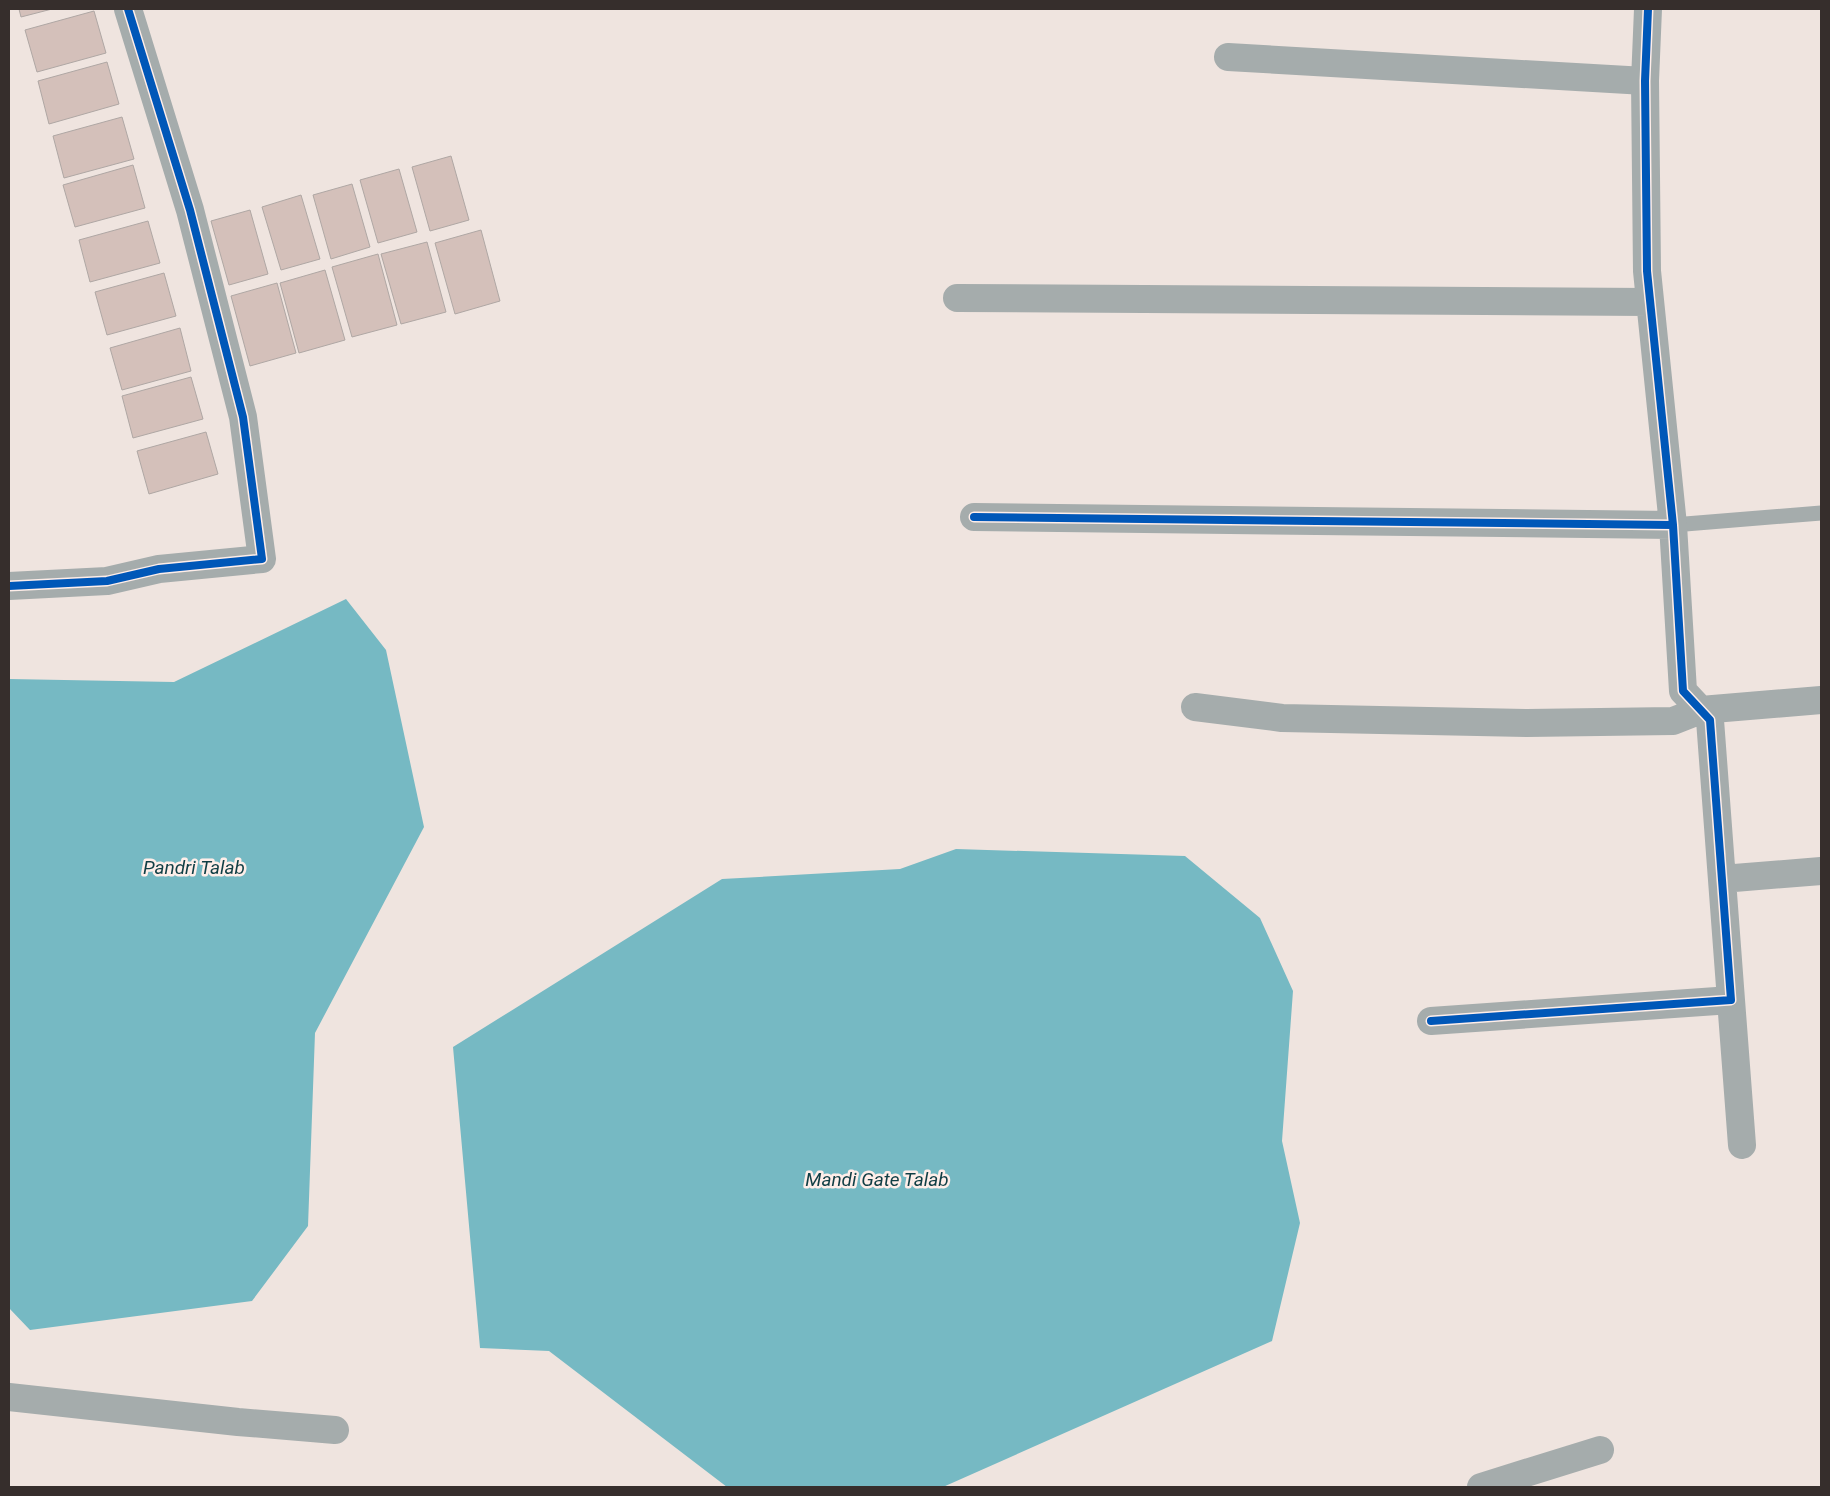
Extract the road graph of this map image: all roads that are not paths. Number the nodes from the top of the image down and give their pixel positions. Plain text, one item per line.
1 (128, 9) edge
2 (1648, 9) edge
3 (1228, 57) dead end
4 (1645, 81) junction
5 (956, 298) dead end
6 (1650, 302) junction
7 (1821, 513) edge
8 (974, 517) dead end
9 (1673, 525) junction
10 (9, 586) edge
11 (1821, 700) edge
12 (1195, 708) dead end
13 (1701, 710) junction
14 (1821, 870) edge
15 (1722, 879) junction
16 (1731, 1000) junction
17 (1431, 1021) dead end
18 (1742, 1145) dead end
19 (9, 1396) edge
20 (335, 1430) dead end
21 (1600, 1450) dead end
22 (1481, 1487) edge

1 - 10 street
2 - 4 street
3 - 4 street
4 - 6 street
5 - 6 street
6 - 9 street
7 - 9 lane
8 - 9 street
9 - 13 street
11 - 13 street
12 - 13 street
13 - 15 street
14 - 15 street
15 - 16 street
16 - 17 street
16 - 18 street
19 - 20 street
21 - 22 street

